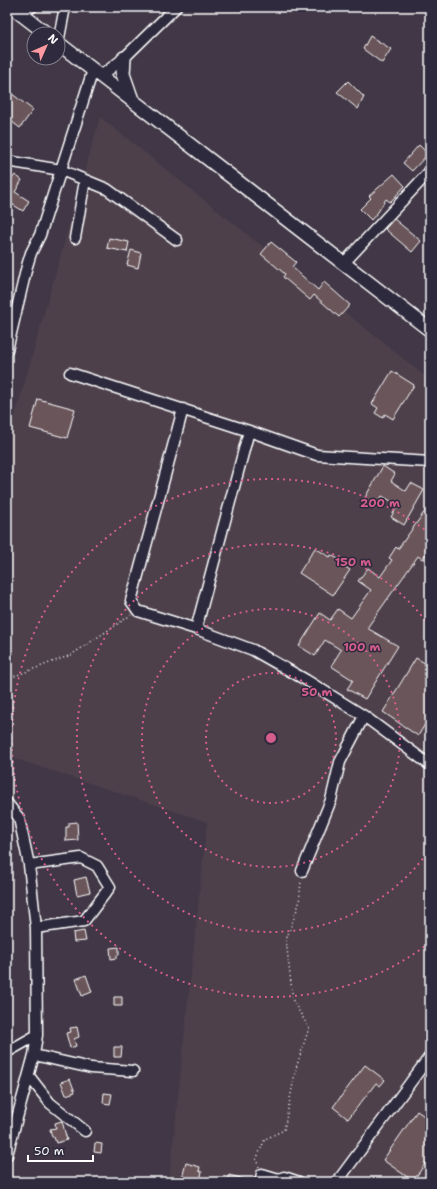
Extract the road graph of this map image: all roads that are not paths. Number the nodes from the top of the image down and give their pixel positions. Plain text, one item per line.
1 (32, 7) edge
2 (65, 7) edge
3 (176, 7) edge
4 (16, 10) edge
5 (37, 26) edge
6 (61, 26) edge
7 (66, 49) edge
8 (124, 58) junction
9 (97, 73) junction
10 (132, 100) junction
11 (7, 161) edge
12 (61, 170) junction
13 (430, 171) edge
14 (86, 180) junction
15 (75, 238) dead end
16 (177, 240) dead end
17 (344, 263) junction
18 (430, 330) edge
19 (7, 350) edge
20 (70, 373) dead end
21 (183, 409) junction
22 (249, 431) junction
23 (430, 462) edge
24 (196, 629) junction
25 (364, 716) junction
26 (430, 765) edge
27 (7, 803) edge
28 (29, 865) junction
29 (302, 871) road end
30 (36, 928) junction
31 (36, 1035) junction
32 (7, 1052) edge
33 (34, 1055) junction
34 (430, 1056) edge
35 (133, 1071) dead end
36 (28, 1076) junction
37 (86, 1132) dead end
38 (7, 1155) edge
39 (261, 1178) edge
40 (299, 1182) edge
41 (337, 1182) edge

1 - 4 street
2 - 6 street
3 - 8 street
4 - 5 main road
7 - 9 main road
8 - 9 street
8 - 10 main road
9 - 10 main road
9 - 12 street
10 - 17 main road
11 - 12 street
12 - 14 street
12 - 19 street
13 - 17 street
14 - 15 street
14 - 16 street
17 - 18 main road
20 - 21 street
21 - 22 street
21 - 24 street
22 - 23 street
22 - 24 street
24 - 25 street
25 - 26 street
25 - 29 street
27 - 28 street
28 - 30 street
28 - 30 street
30 - 31 street
31 - 32 street
31 - 33 street
33 - 35 street
33 - 36 street
34 - 41 street
36 - 37 street
36 - 38 street
39 - 40 street

